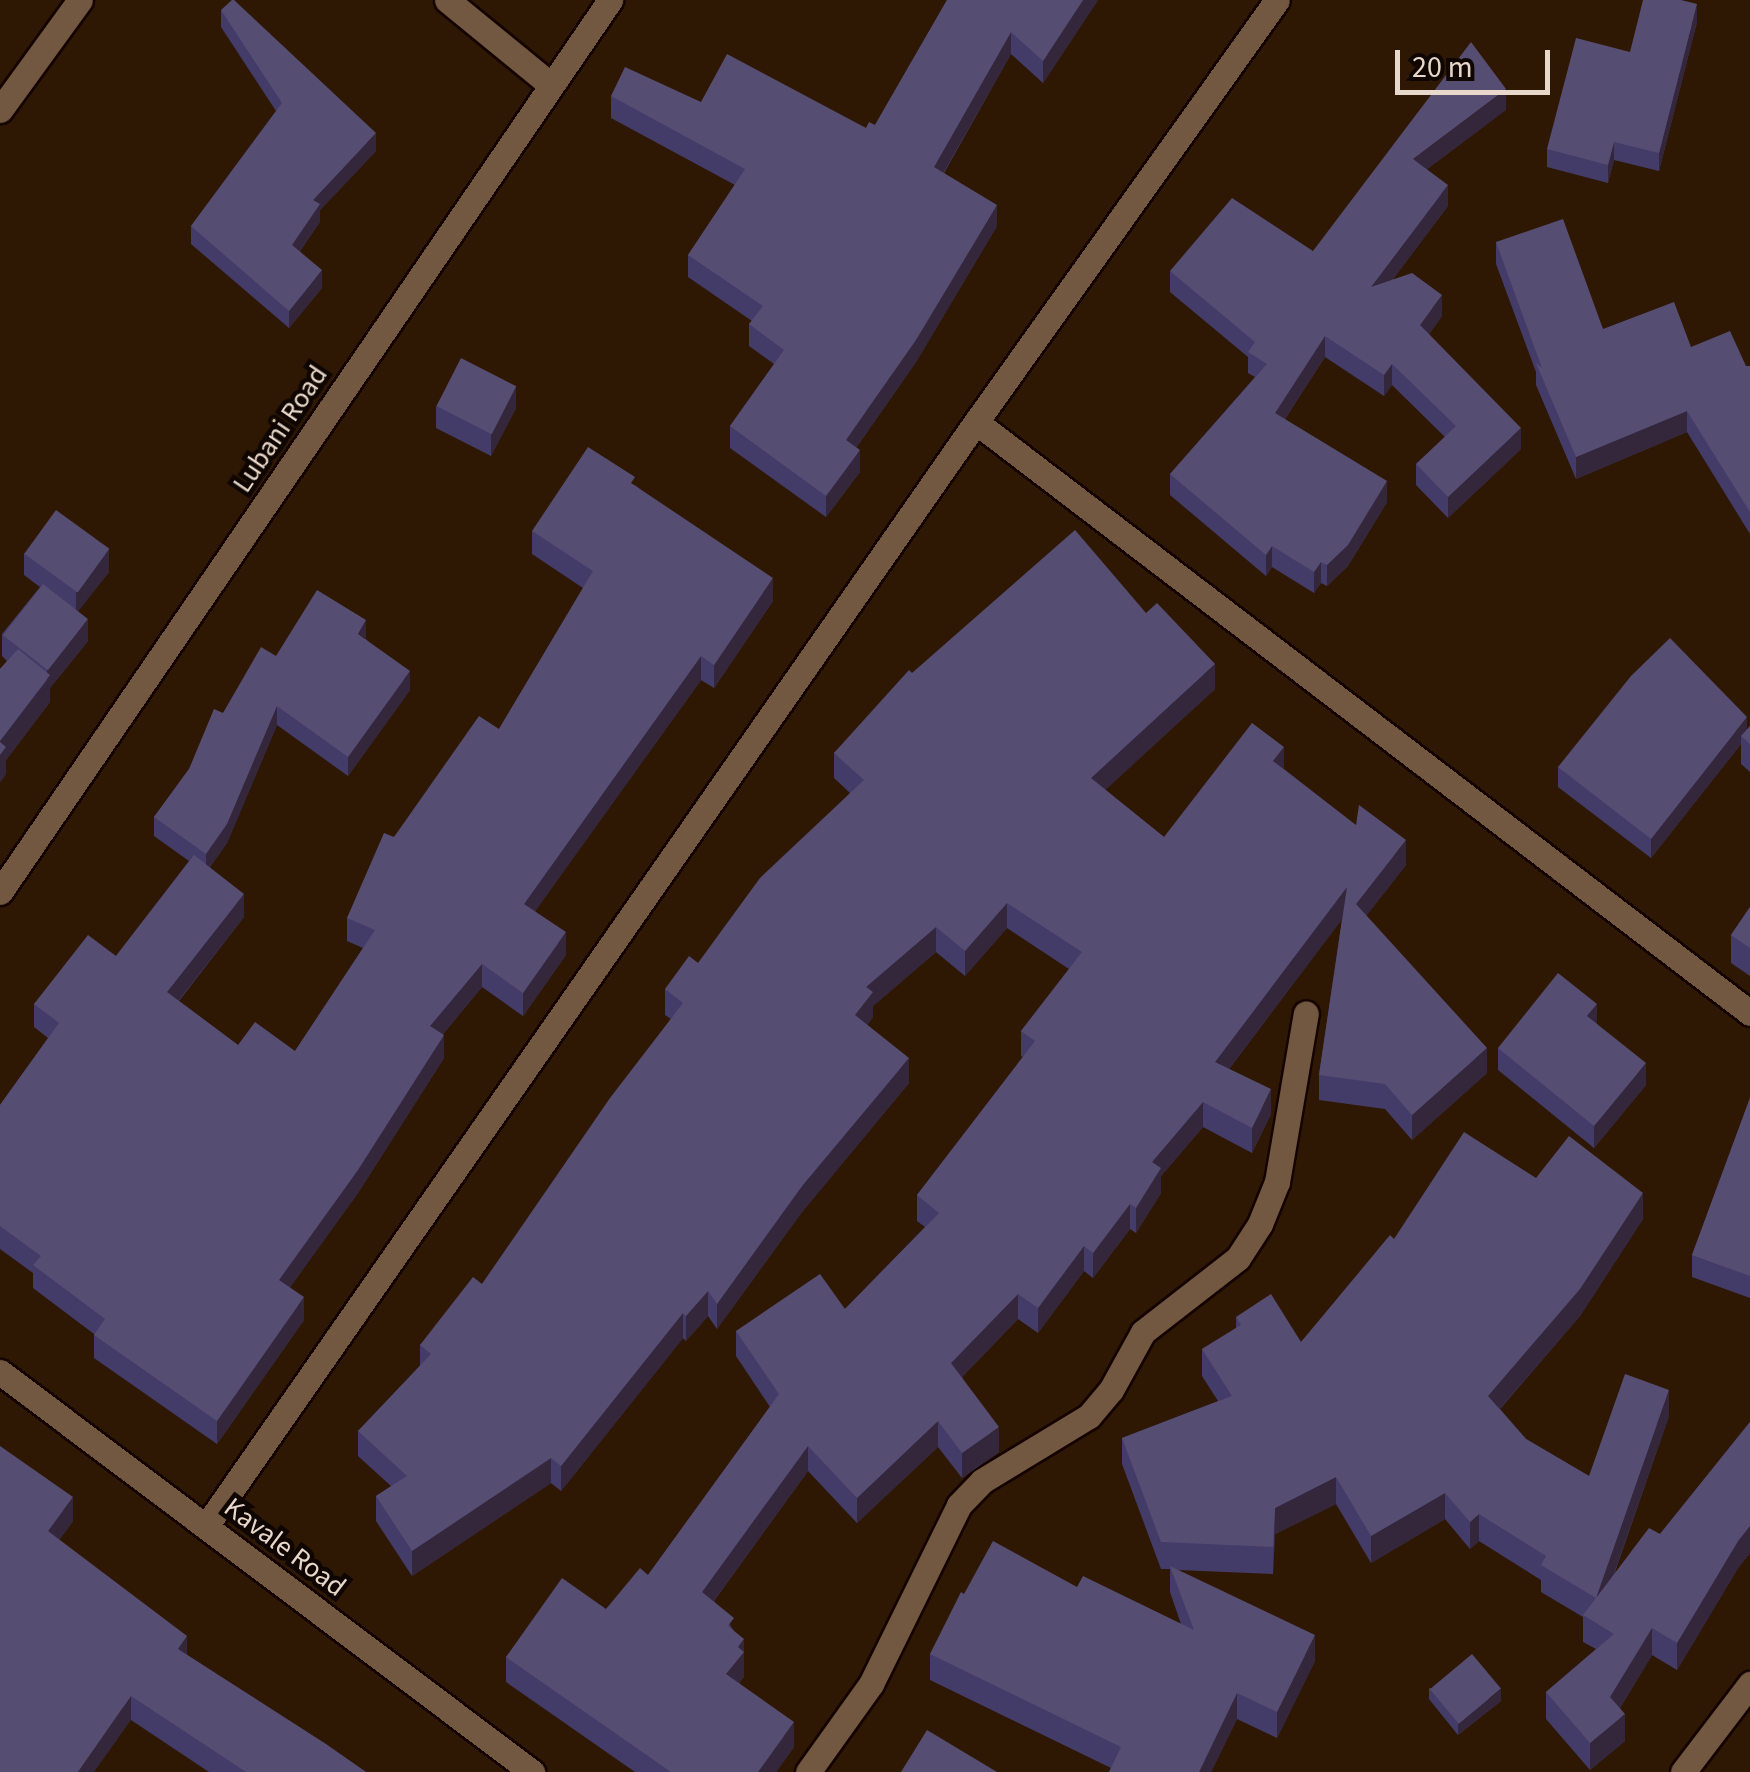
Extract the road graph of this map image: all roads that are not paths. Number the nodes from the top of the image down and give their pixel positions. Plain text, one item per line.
1 (80, 0) edge
2 (448, 0) edge
3 (610, 0) edge
4 (1278, 0) edge
5 (550, 86) junction
6 (0, 110) edge
7 (976, 422) junction
8 (0, 892) edge
9 (1306, 1013) dead end
10 (1750, 1013) edge
11 (0, 1372) edge
12 (207, 1526) junction
13 (1750, 1684) edge
14 (532, 1772) edge
15 (808, 1772) edge
16 (1684, 1772) edge

1 - 6 street
2 - 5 street
3 - 5 street, Lubani Road
4 - 7 street
5 - 8 street, Lubani Road
7 - 10 street
7 - 12 street
9 - 15 street
11 - 12 street, Kavale Road
12 - 14 street, Kavale Road
13 - 16 street

